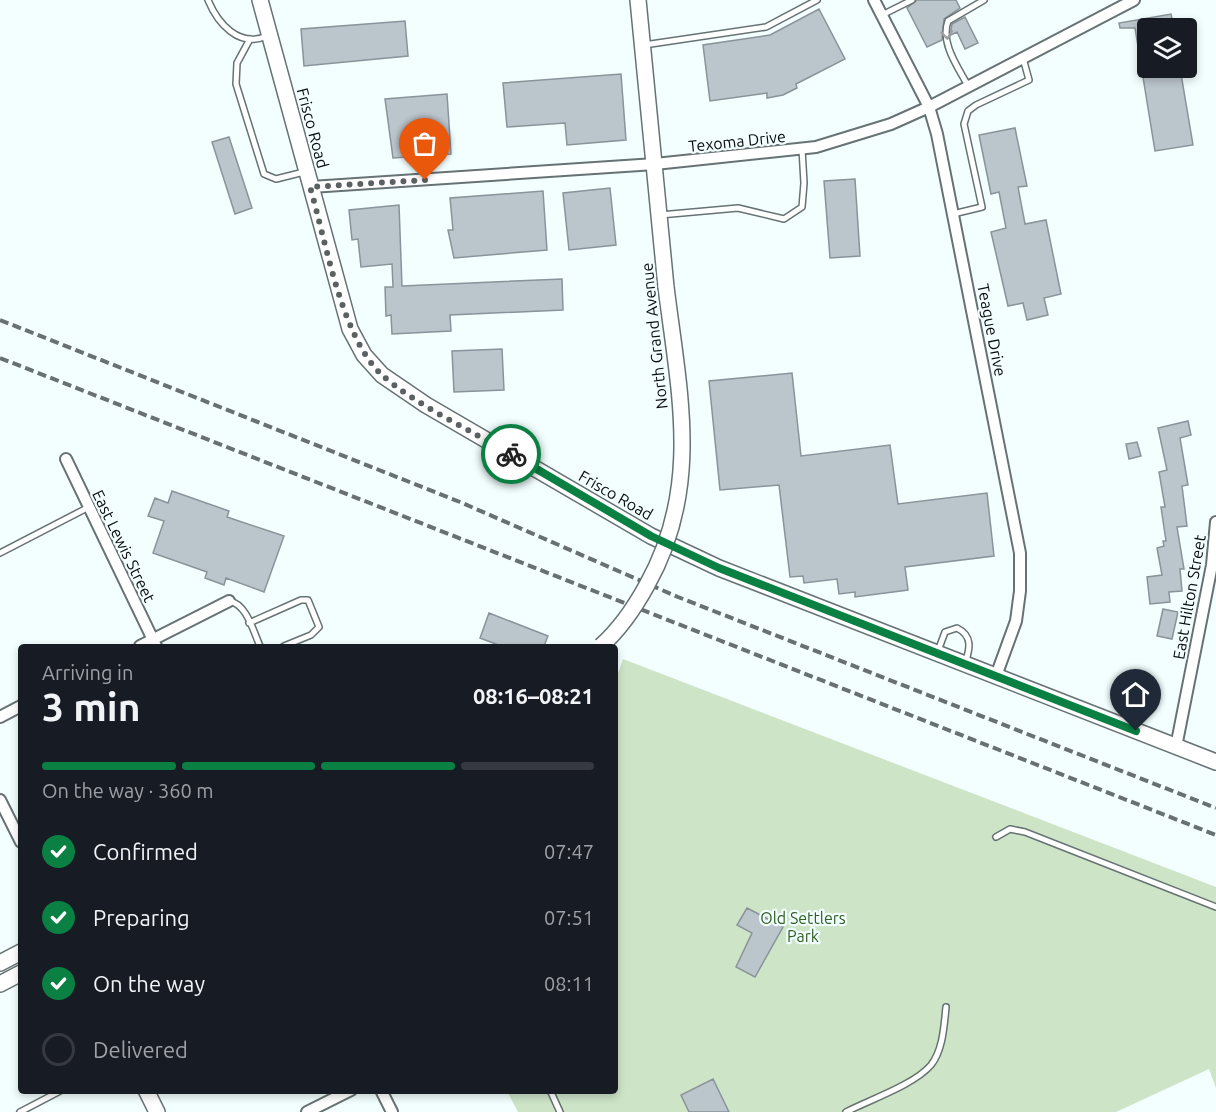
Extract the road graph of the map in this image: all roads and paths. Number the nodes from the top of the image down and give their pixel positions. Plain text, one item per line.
1 (208, 0) edge
2 (260, 0) edge
3 (638, 0) edge
4 (817, 0) edge
5 (874, 0) edge
6 (912, 0) edge
7 (984, 0) edge
8 (1134, 0) edge
9 (882, 15) junction
10 (270, 35) junction
11 (250, 39) junction
12 (643, 45) junction
13 (1023, 58) junction
14 (968, 87) junction
15 (929, 107) junction
16 (802, 149) junction
17 (655, 164) junction
18 (306, 171) junction
19 (310, 187) junction
20 (953, 214) junction
21 (660, 215) junction
22 (66, 459) dead end
23 (89, 507) junction
24 (1216, 522) edge
25 (0, 553) edge
26 (229, 601) joint
27 (249, 622) junction
28 (154, 643) edge
29 (259, 644) edge
30 (289, 644) edge
31 (603, 644) edge
32 (937, 653) junction
33 (965, 663) junction
34 (996, 676) junction
35 (18, 708) edge
36 (0, 717) edge
37 (1176, 747) junction
38 (1216, 762) edge
39 (0, 800) edge
40 (18, 836) edge
41 (996, 837) dead end
42 (1216, 907) edge
43 (18, 954) edge
44 (0, 963) edge
45 (18, 975) edge
46 (0, 984) edge
47 (946, 1007) dead end
48 (54, 1094) edge
49 (148, 1094) edge
50 (343, 1094) edge
51 (383, 1094) edge
52 (552, 1094) edge
53 (20, 1112) edge
54 (157, 1112) edge
55 (307, 1112) edge
56 (392, 1112) edge
57 (560, 1112) edge
58 (846, 1112) edge

1 - 11 lane
2 - 10 street, Frisco Road
3 - 12 street, North Grand Avenue
4 - 12 lane
5 - 9 street, Teague Drive
6 - 9 lane
7 -> 14 lane
8 - 13 street, Texoma Drive
9 - 15 street, Teague Drive
10 - 11 lane
10 - 18 street, Frisco Road
11 - 18 lane
12 - 17 street, North Grand Avenue
13 - 14 street, Texoma Drive
13 - 20 lane
14 - 15 street, Texoma Drive
15 - 16 street, Texoma Drive
15 - 20 street, Teague Drive
16 - 17 street, Texoma Drive
16 - 21 lane
17 - 19 street, Texoma Drive
17 - 21 street, North Grand Avenue
18 - 19 street, Frisco Road
19 - 32 street, Frisco Road
20 - 34 street, Teague Drive
21 - 31 street, North Grand Avenue, bridge
22 - 23 street, East Lewis Street
23 - 25 lane
23 - 28 street, East Lewis Street
24 - 37 street, East Hilton Street
26 - 27 lane
26 - 28 street
27 - 29 lane
27 - 30 lane
32 - 33 street, Frisco Road
32 - 33 lane
33 - 34 street, Frisco Road
34 - 37 street, Frisco Road
35 - 36 street
37 - 38 street, Frisco Road
39 - 40 street
41 - 42 lane
43 - 44 street
45 - 46 street
47 - 58 lane
48 - 53 lane
49 - 54 street
50 - 55 street
51 - 56 street
52 - 57 lane

